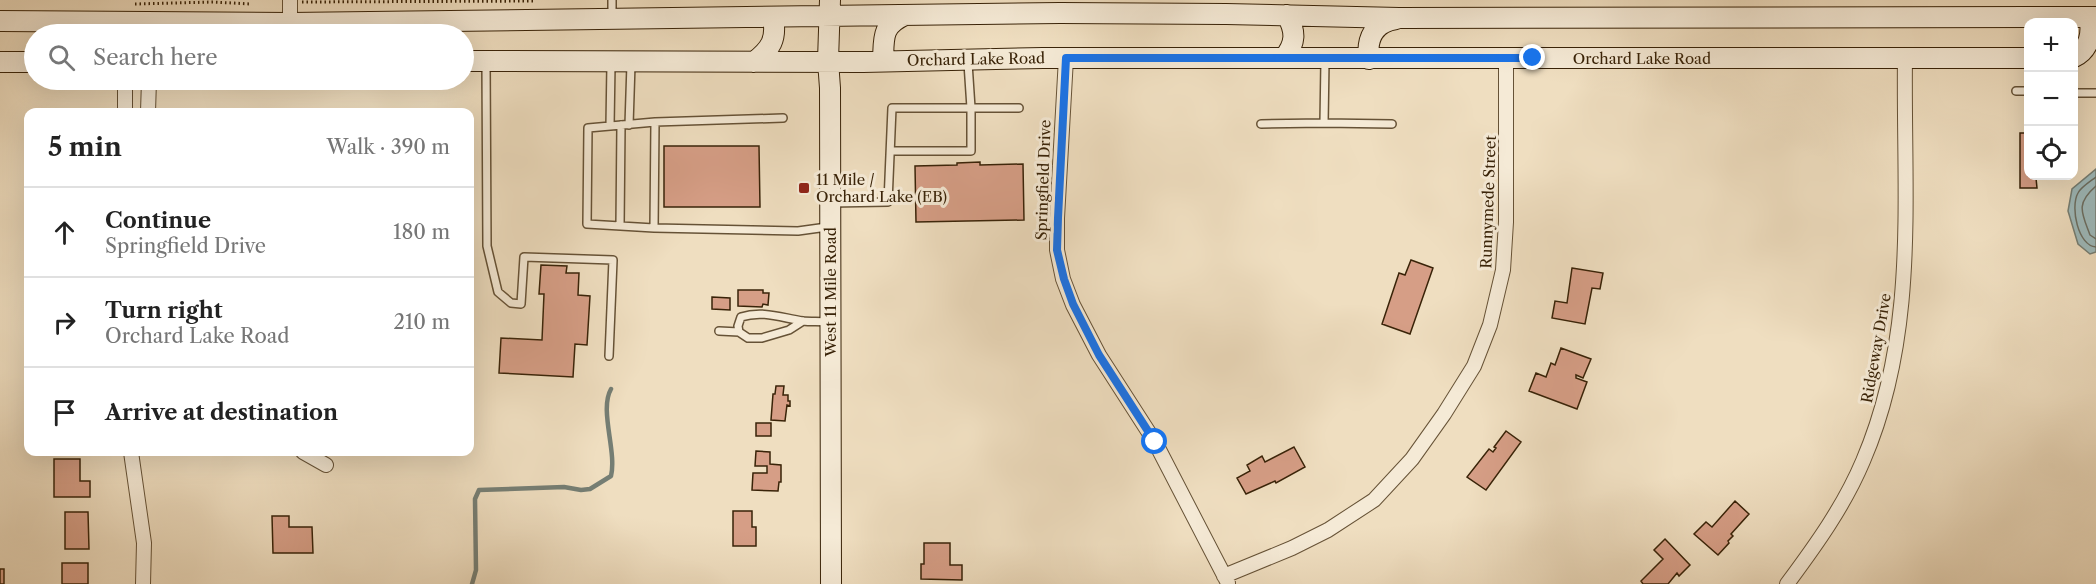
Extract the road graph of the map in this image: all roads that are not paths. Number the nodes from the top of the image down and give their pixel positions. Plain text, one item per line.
1 (831, 7) edge
2 (1287, 8) edge
3 (612, 10) edge
4 (291, 15) edge
5 (905, 15) junction
6 (2093, 17) edge
7 (773, 18) junction
8 (1399, 18) junction
9 (447, 19) junction
10 (0, 21) edge
11 (364, 24) edge
12 (410, 24) edge
13 (439, 24) edge
14 (2078, 54) edge
15 (1905, 57) junction
16 (1066, 58) junction
17 (1284, 58) junction
18 (1325, 58) junction
19 (1506, 58) junction
20 (2024, 58) edge
21 (2078, 58) edge
22 (2096, 58) edge
23 (1369, 59) junction
24 (486, 60) junction
25 (967, 60) junction
26 (474, 61) edge
27 (828, 61) junction
28 (883, 61) junction
29 (0, 62) edge
30 (24, 62) edge
31 (611, 62) junction
32 (631, 62) junction
33 (754, 62) junction
34 (124, 90) edge
35 (149, 90) edge
36 (2016, 91) dead end
37 (2024, 91) edge
38 (2078, 93) edge
39 (2096, 93) edge
40 (124, 108) edge
41 (148, 108) edge
42 (971, 108) junction
43 (1019, 108) dead end
44 (783, 118) dead end
45 (655, 122) junction
46 (1324, 123) junction
47 (1261, 124) dead end
48 (1392, 124) dead end
49 (625, 125) junction
50 (610, 126) junction
51 (891, 151) junction
52 (830, 203) junction
53 (620, 226) junction
54 (830, 227) junction
55 (654, 228) junction
56 (803, 321) junction
57 (830, 322) junction
58 (719, 331) dead end
59 (739, 332) junction
60 (609, 356) dead end
61 (132, 456) edge
62 (310, 456) edge
63 (326, 465) dead end
64 (1227, 580) edge
65 (143, 584) edge
66 (831, 584) edge
67 (1787, 584) edge

1 - 5 main road
1 - 7 main road
1 - 27 main road, West 11 Mile Road
2 - 5 main road
2 - 8 main road
2 - 17 main road
3 - 7 main road
3 - 9 main road
4 - 10 main road
4 - 11 main road
5 - 28 main road
6 - 8 main road
6 - 14 main road
7 - 33 main road
8 - 23 main road
9 - 12 main road
9 - 13 main road
15 - 19 main road, Orchard Lake Road
15 - 20 main road, Orchard Lake Road
15 - 67 street, Ridgeway Drive
16 - 17 main road, Orchard Lake Road
16 - 25 main road, Orchard Lake Road
16 - 64 street, Springfield Drive
17 - 18 main road, Orchard Lake Road
18 - 23 main road, Orchard Lake Road
18 - 46 lane
19 - 23 main road, Orchard Lake Road
19 - 64 street, Runnymede Street
21 - 22 main road
24 - 26 main road, Orchard Lake Road
24 - 31 main road, Orchard Lake Road
24 - 60 lane
25 - 28 main road, Orchard Lake Road
25 - 42 lane
27 - 28 main road, Orchard Lake Road
27 - 33 main road, Orchard Lake Road
27 - 52 main road, West 11 Mile Road
29 - 30 main road
31 - 32 main road, Orchard Lake Road
31 - 50 lane
32 - 33 main road, Orchard Lake Road
32 - 49 lane
34 - 40 street
35 - 41 street
36 - 37 lane
38 - 39 lane
42 - 43 lane
42 - 51 lane
42 - 51 lane
44 - 45 lane
45 - 49 lane
45 - 55 lane
46 - 47 lane
46 - 48 lane
49 - 50 lane
49 - 53 lane
50 - 53 lane
51 - 52 lane
52 - 54 main road, West 11 Mile Road
53 - 55 lane
54 - 55 lane
54 - 57 main road, West 11 Mile Road
56 - 57 lane
56 - 59 lane
56 - 59 lane
57 - 66 main road, West 11 Mile Road
58 - 59 lane
61 - 65 street
62 - 63 street

